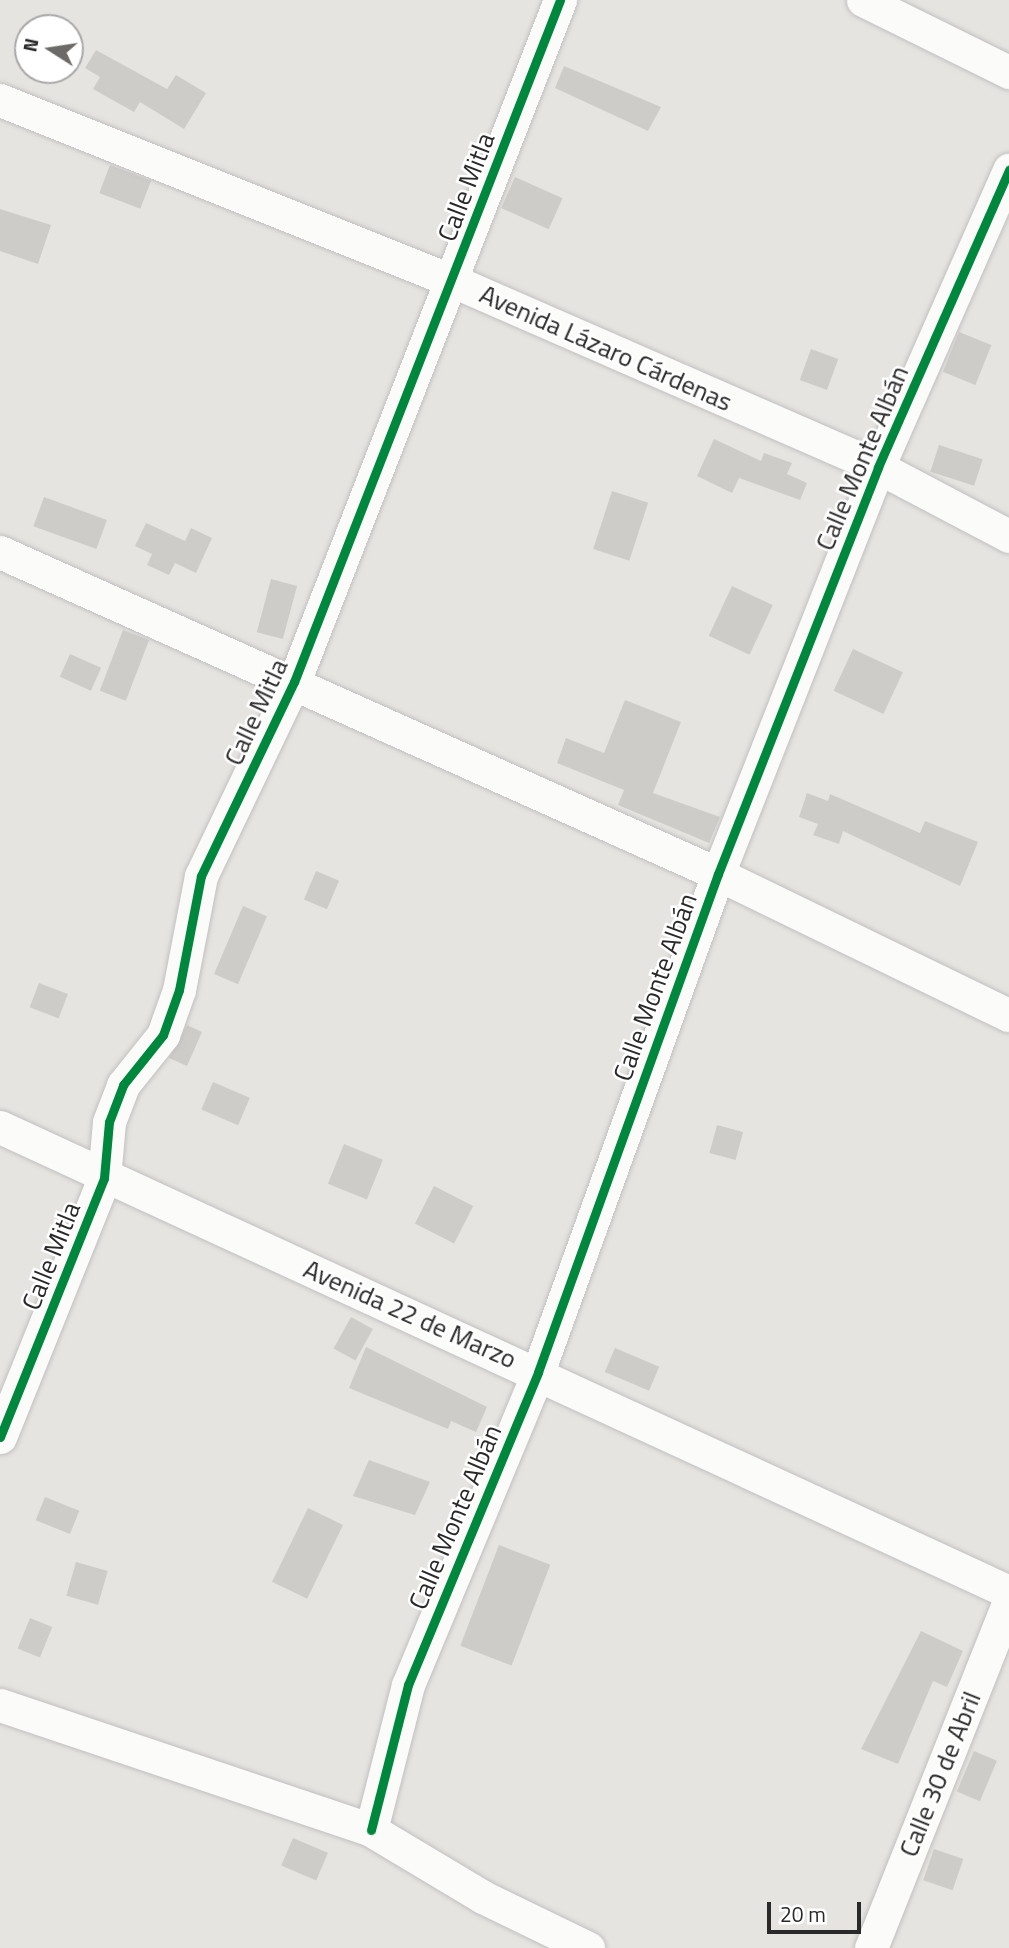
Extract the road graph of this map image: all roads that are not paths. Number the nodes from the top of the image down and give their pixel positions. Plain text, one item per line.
1 (560, 0) edge
2 (863, 0) edge
3 (1009, 72) edge
4 (0, 100) edge
5 (1009, 170) edge
6 (453, 281) junction
7 (878, 467) junction
8 (1009, 536) edge
9 (0, 552) edge
10 (294, 682) junction
11 (718, 874) junction
12 (1009, 1015) edge
13 (0, 1127) edge
14 (104, 1178) junction
15 (538, 1372) junction
16 (0, 1437) edge
17 (1009, 1592) edge
18 (1009, 1601) edge
19 (0, 1705) edge
20 (371, 1830) junction
21 (588, 1948) edge
22 (871, 1948) edge

1 - 6 street, Calle Mitla
2 - 3 street
4 - 6 street, Avenida Lázaro Cárdenas
5 - 7 street, Calle Monte Albán
6 - 7 street, Avenida Lázaro Cárdenas
6 - 10 street, Calle Mitla
7 - 8 street, Avenida Lázaro Cárdenas
7 - 11 street, Calle Monte Albán
9 - 10 street
10 - 11 street
10 - 14 street, Calle Mitla
11 - 12 street
11 - 15 street, Calle Monte Albán
13 - 14 street, Avenida 22 de Marzo
14 - 15 street, Avenida 22 de Marzo
14 - 16 street, Calle Mitla
15 - 17 street, Avenida 22 de Marzo
15 - 20 street, Calle Monte Albán
18 - 22 street, Calle 30 de Abril
19 - 20 street
20 - 21 street

